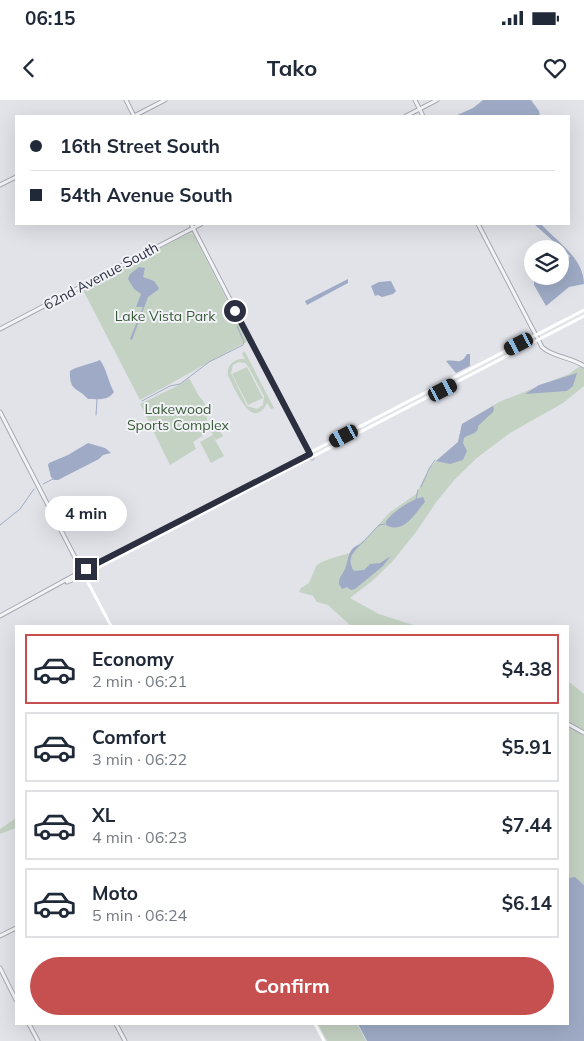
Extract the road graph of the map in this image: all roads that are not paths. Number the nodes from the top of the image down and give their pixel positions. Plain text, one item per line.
1 (126, 100) edge
2 (164, 100) edge
3 (415, 100) edge
4 (437, 100) edge
5 (420, 109) junction
6 (134, 115) edge
7 (136, 115) edge
8 (408, 115) edge
9 (423, 115) edge
10 (15, 178) edge
11 (0, 186) edge
12 (191, 225) edge
13 (199, 225) edge
14 (479, 225) edge
15 (193, 228) junction
16 (584, 310) edge
17 (584, 316) edge
18 (0, 329) edge
19 (536, 336) junction
20 (538, 341) junction
21 (584, 366) edge
22 (0, 412) edge
23 (310, 454) junction
24 (312, 458) junction
25 (83, 573) junction
26 (0, 616) edge
27 (110, 625) edge
28 (569, 725) edge
29 (584, 733) edge
30 (15, 928) edge
31 (0, 936) edge
32 (0, 968) edge
33 (15, 998) edge
34 (30, 1025) edge
35 (117, 1025) edge
36 (316, 1025) edge
37 (38, 1041) edge
38 (125, 1041) edge
39 (324, 1041) edge

1 - 6 street
2 - 7 street
3 - 5 street
4 - 5 street
5 - 8 street
5 - 9 street
10 - 11 street
12 - 15 street
13 - 15 street, 62nd Avenue South
14 - 19 street
15 - 18 street, 62nd Avenue South
15 - 23 street
16 - 19 main road
17 - 20 main road
19 - 20 street
19 - 23 main road
20 - 21 street
20 - 24 main road
22 - 25 street
23 - 24 street
23 - 25 main road
24 - 25 main road
25 - 26 street
25 - 27 main road
28 - 29 street
30 - 31 street
32 - 33 street
34 - 37 street
35 - 38 street
36 - 39 main road

